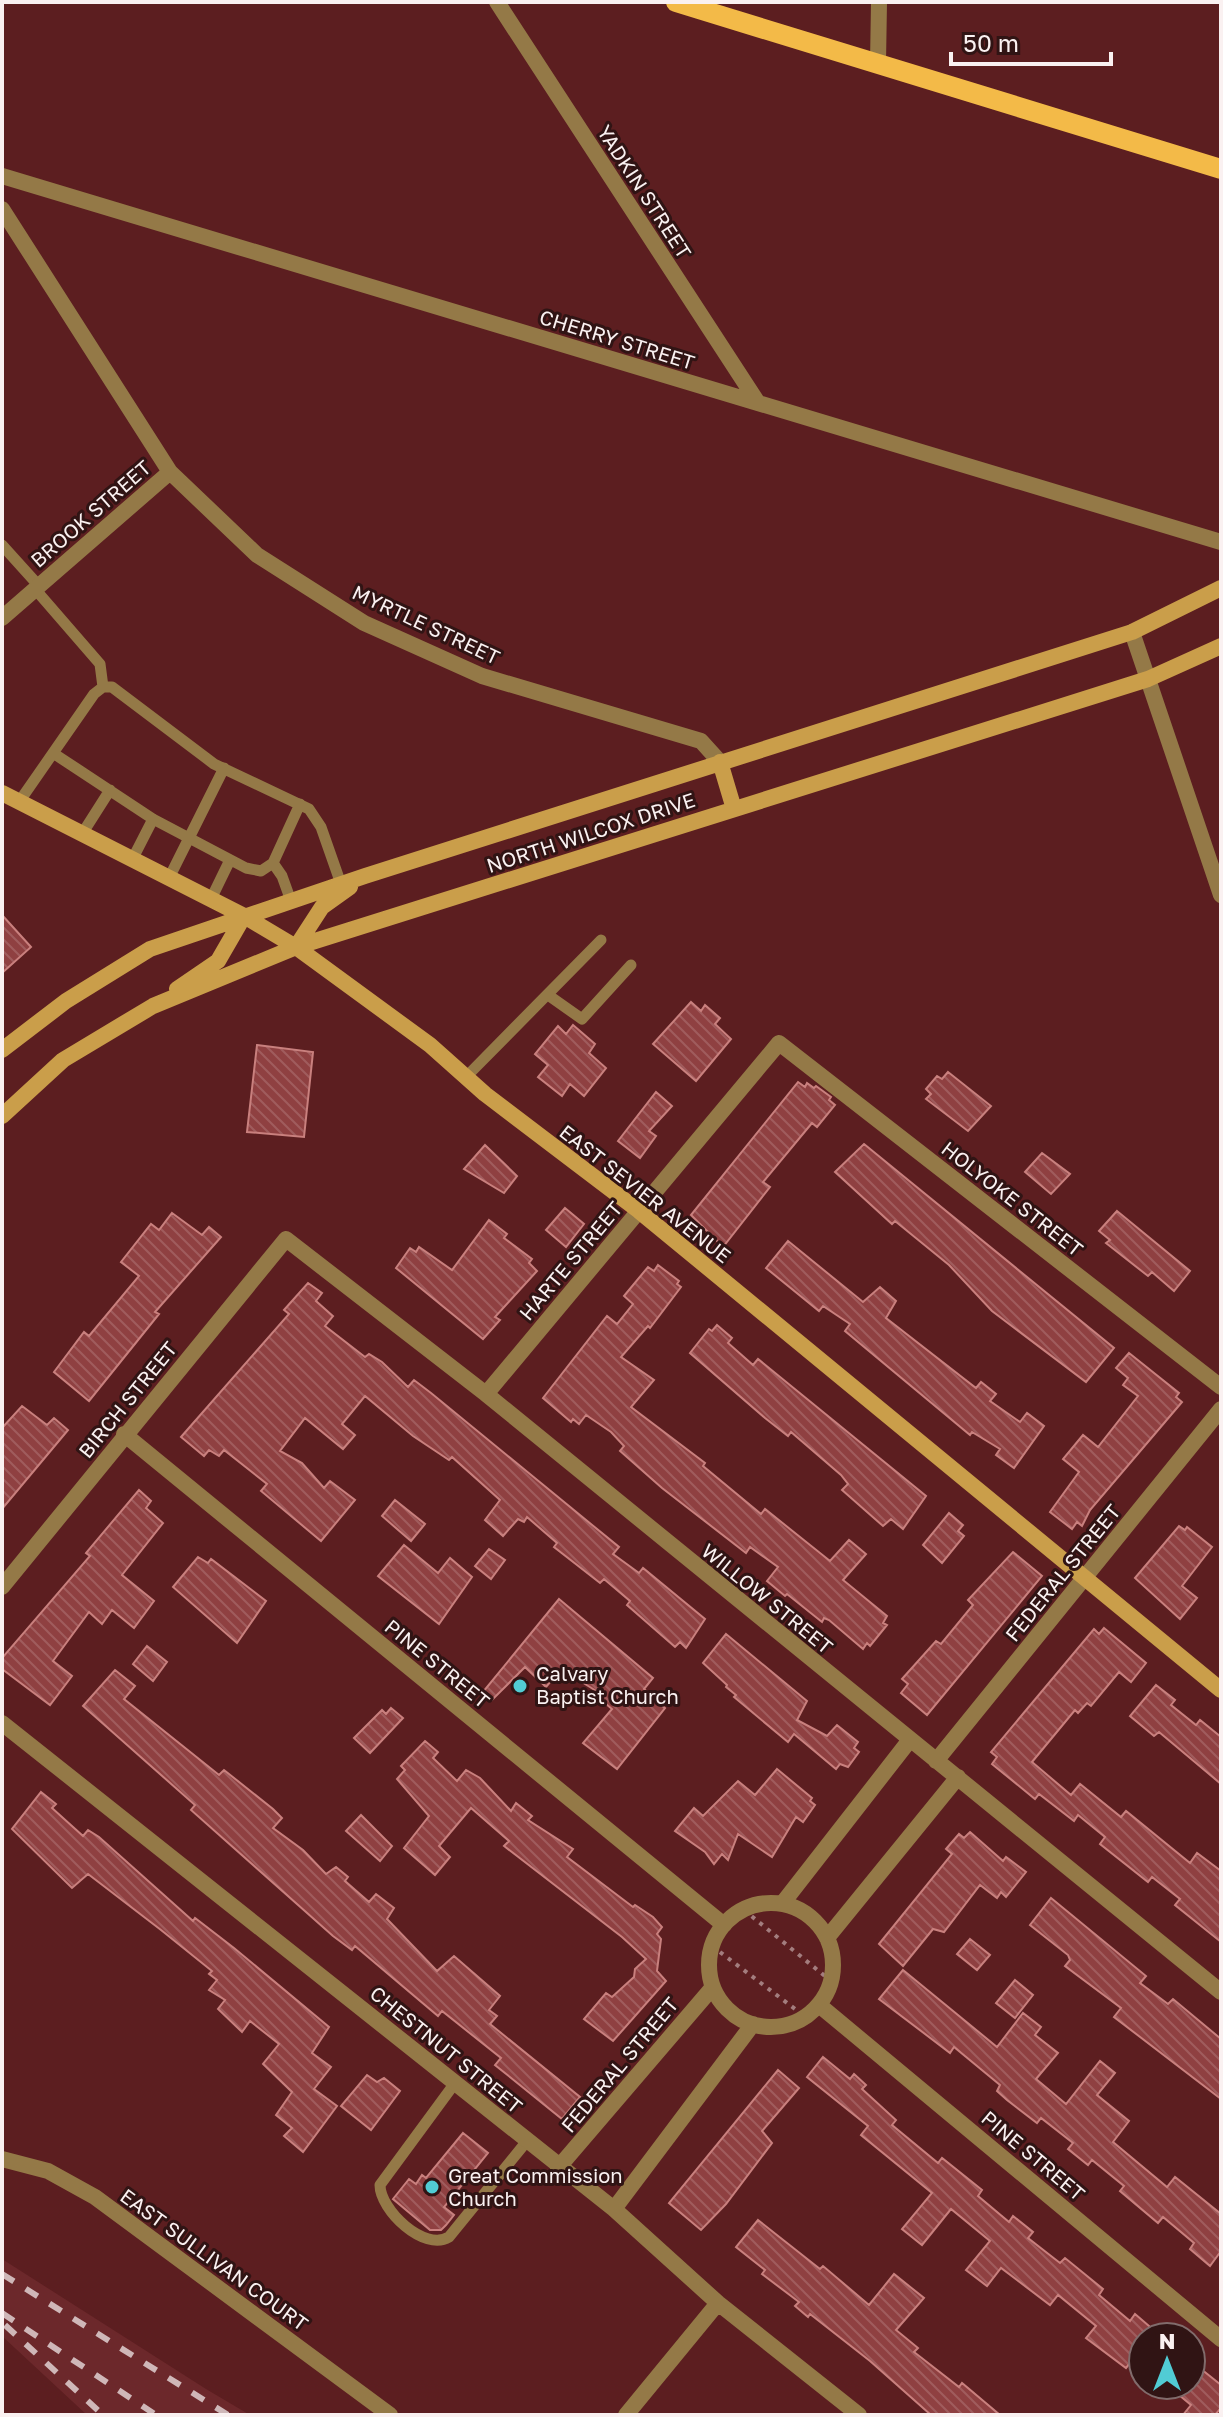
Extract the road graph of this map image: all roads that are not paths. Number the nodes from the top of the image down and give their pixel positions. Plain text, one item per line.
1 (497, 2) edge
2 (676, 2) edge
3 (879, 2) edge
4 (878, 63) junction
5 (1221, 169) edge
6 (2, 176) edge
7 (2, 209) edge
8 (758, 403) junction
9 (170, 472) junction
10 (1221, 542) edge
11 (2, 545) edge
12 (37, 587) junction
13 (1221, 588) edge
14 (2, 618) edge
15 (1132, 632) junction
16 (1221, 646) edge
17 (1148, 679) junction
18 (103, 687) junction
19 (53, 753) junction
20 (720, 762) junction
21 (224, 768) junction
22 (110, 790) junction
23 (2, 793) edge
24 (19, 802) junction
25 (300, 804) junction
26 (734, 809) junction
27 (153, 819) junction
28 (82, 834) junction
29 (188, 839) junction
30 (132, 860) junction
31 (229, 862) junction
32 (273, 863) junction
33 (365, 876) junction
34 (169, 878) junction
35 (341, 884) junction
36 (1221, 895) edge
37 (211, 899) junction
38 (291, 901) junction
39 (244, 916) junction
40 (601, 940) dead end
41 (296, 947) junction
42 (631, 965) dead end
43 (548, 995) junction
44 (153, 1006) junction
45 (779, 1043) joint
46 (2, 1050) edge
47 (466, 1077) junction
48 (2, 1116) edge
49 (639, 1211) junction
50 (286, 1239) joint
51 (1221, 1387) edge
52 (486, 1394) junction
53 (1221, 1409) edge
54 (124, 1434) junction
55 (1082, 1578) junction
56 (2, 1587) edge
57 (1221, 1690) edge
58 (2, 1723) edge
59 (909, 1741) junction
60 (936, 1761) junction
61 (958, 1777) junction
62 (782, 1904) junction
63 (724, 1925) junction
64 (827, 1938) junction
65 (713, 1987) junction
66 (1221, 1992) edge
67 (819, 2005) junction
68 (753, 2024) junction
69 (455, 2083) junction
70 (527, 2141) junction
71 (2, 2159) edge
72 (558, 2168) junction
73 (614, 2209) junction
74 (718, 2303) junction
75 (1221, 2339) edge
76 (390, 2415) edge
77 (626, 2415) edge
78 (859, 2415) edge

1 - 8 street, YADKIN STREET
2 - 4 main road
3 - 4 street
4 - 5 main road
6 - 8 street, CHERRY STREET
7 - 9 street, MYRTLE STREET
8 - 10 street, CHERRY STREET
9 - 12 street, BROOK STREET
9 - 20 street, MYRTLE STREET
11 - 12 lane
12 - 14 street, BROOK STREET
12 - 18 lane
13 - 15 main road, NORTH WILCOX DRIVE
15 - 17 street
15 - 20 main road, NORTH WILCOX DRIVE
16 - 17 main road, NORTH WILCOX DRIVE
17 - 26 main road, NORTH WILCOX DRIVE
17 - 36 street
18 - 19 lane
18 - 21 lane
19 - 22 lane
19 - 24 lane
20 - 26 main road
20 - 33 main road, NORTH WILCOX DRIVE
21 - 25 lane
21 - 29 lane
22 - 27 lane
22 - 28 lane
23 - 24 main road, EAST SEVIER AVENUE
24 - 28 main road, EAST SEVIER AVENUE
25 - 32 lane
25 - 35 lane
26 - 41 main road, NORTH WILCOX DRIVE
27 - 29 lane
27 - 30 lane
28 - 30 main road, EAST SEVIER AVENUE
29 - 31 lane
29 - 34 lane
30 - 34 main road, EAST SEVIER AVENUE
31 - 32 lane
31 - 37 lane
32 - 38 lane
33 - 35 main road, NORTH WILCOX DRIVE
33 - 41 main road
34 - 37 main road, EAST SEVIER AVENUE
35 - 38 main road, NORTH WILCOX DRIVE
37 - 39 main road, EAST SEVIER AVENUE
38 - 39 main road, NORTH WILCOX DRIVE
39 - 41 main road, EAST SEVIER AVENUE
39 - 44 main road
39 - 46 main road, NORTH WILCOX DRIVE
40 - 43 lane
41 - 44 main road, NORTH WILCOX DRIVE
41 - 47 main road, EAST SEVIER AVENUE
42 - 43 lane
43 - 47 lane
44 - 48 main road, NORTH WILCOX DRIVE
45 - 49 street, HARTE STREET
45 - 51 street, HOLYOKE STREET
47 - 49 main road, EAST SEVIER AVENUE
49 - 52 street, HARTE STREET
49 - 55 main road, EAST SEVIER AVENUE
50 - 52 street, WILLOW STREET
50 - 54 street, BIRCH STREET
52 - 59 street, WILLOW STREET
53 - 55 street, FEDERAL STREET
54 - 56 street, BIRCH STREET
54 - 63 street, PINE STREET
55 - 57 main road, EAST SEVIER AVENUE
55 - 60 street, FEDERAL STREET
58 - 69 street, CHESTNUT STREET
59 - 60 street, WILLOW STREET
59 - 62 street
60 - 61 street, WILLOW STREET
61 - 64 street
61 - 66 street, WILLOW STREET
62 - 63 street
62 - 64 street
63 - 65 street
64 - 67 street
65 - 68 street
65 - 72 street, FEDERAL STREET
67 - 68 street
67 - 75 street, PINE STREET
68 - 73 street
69 - 70 street, CHESTNUT STREET
69 - 70 lane
70 - 72 street, CHESTNUT STREET
71 - 76 street, EAST SULLIVAN COURT
72 - 73 street, CHESTNUT STREET
73 - 74 street, CHESTNUT STREET
74 - 77 street
74 - 78 street, CHESTNUT STREET

